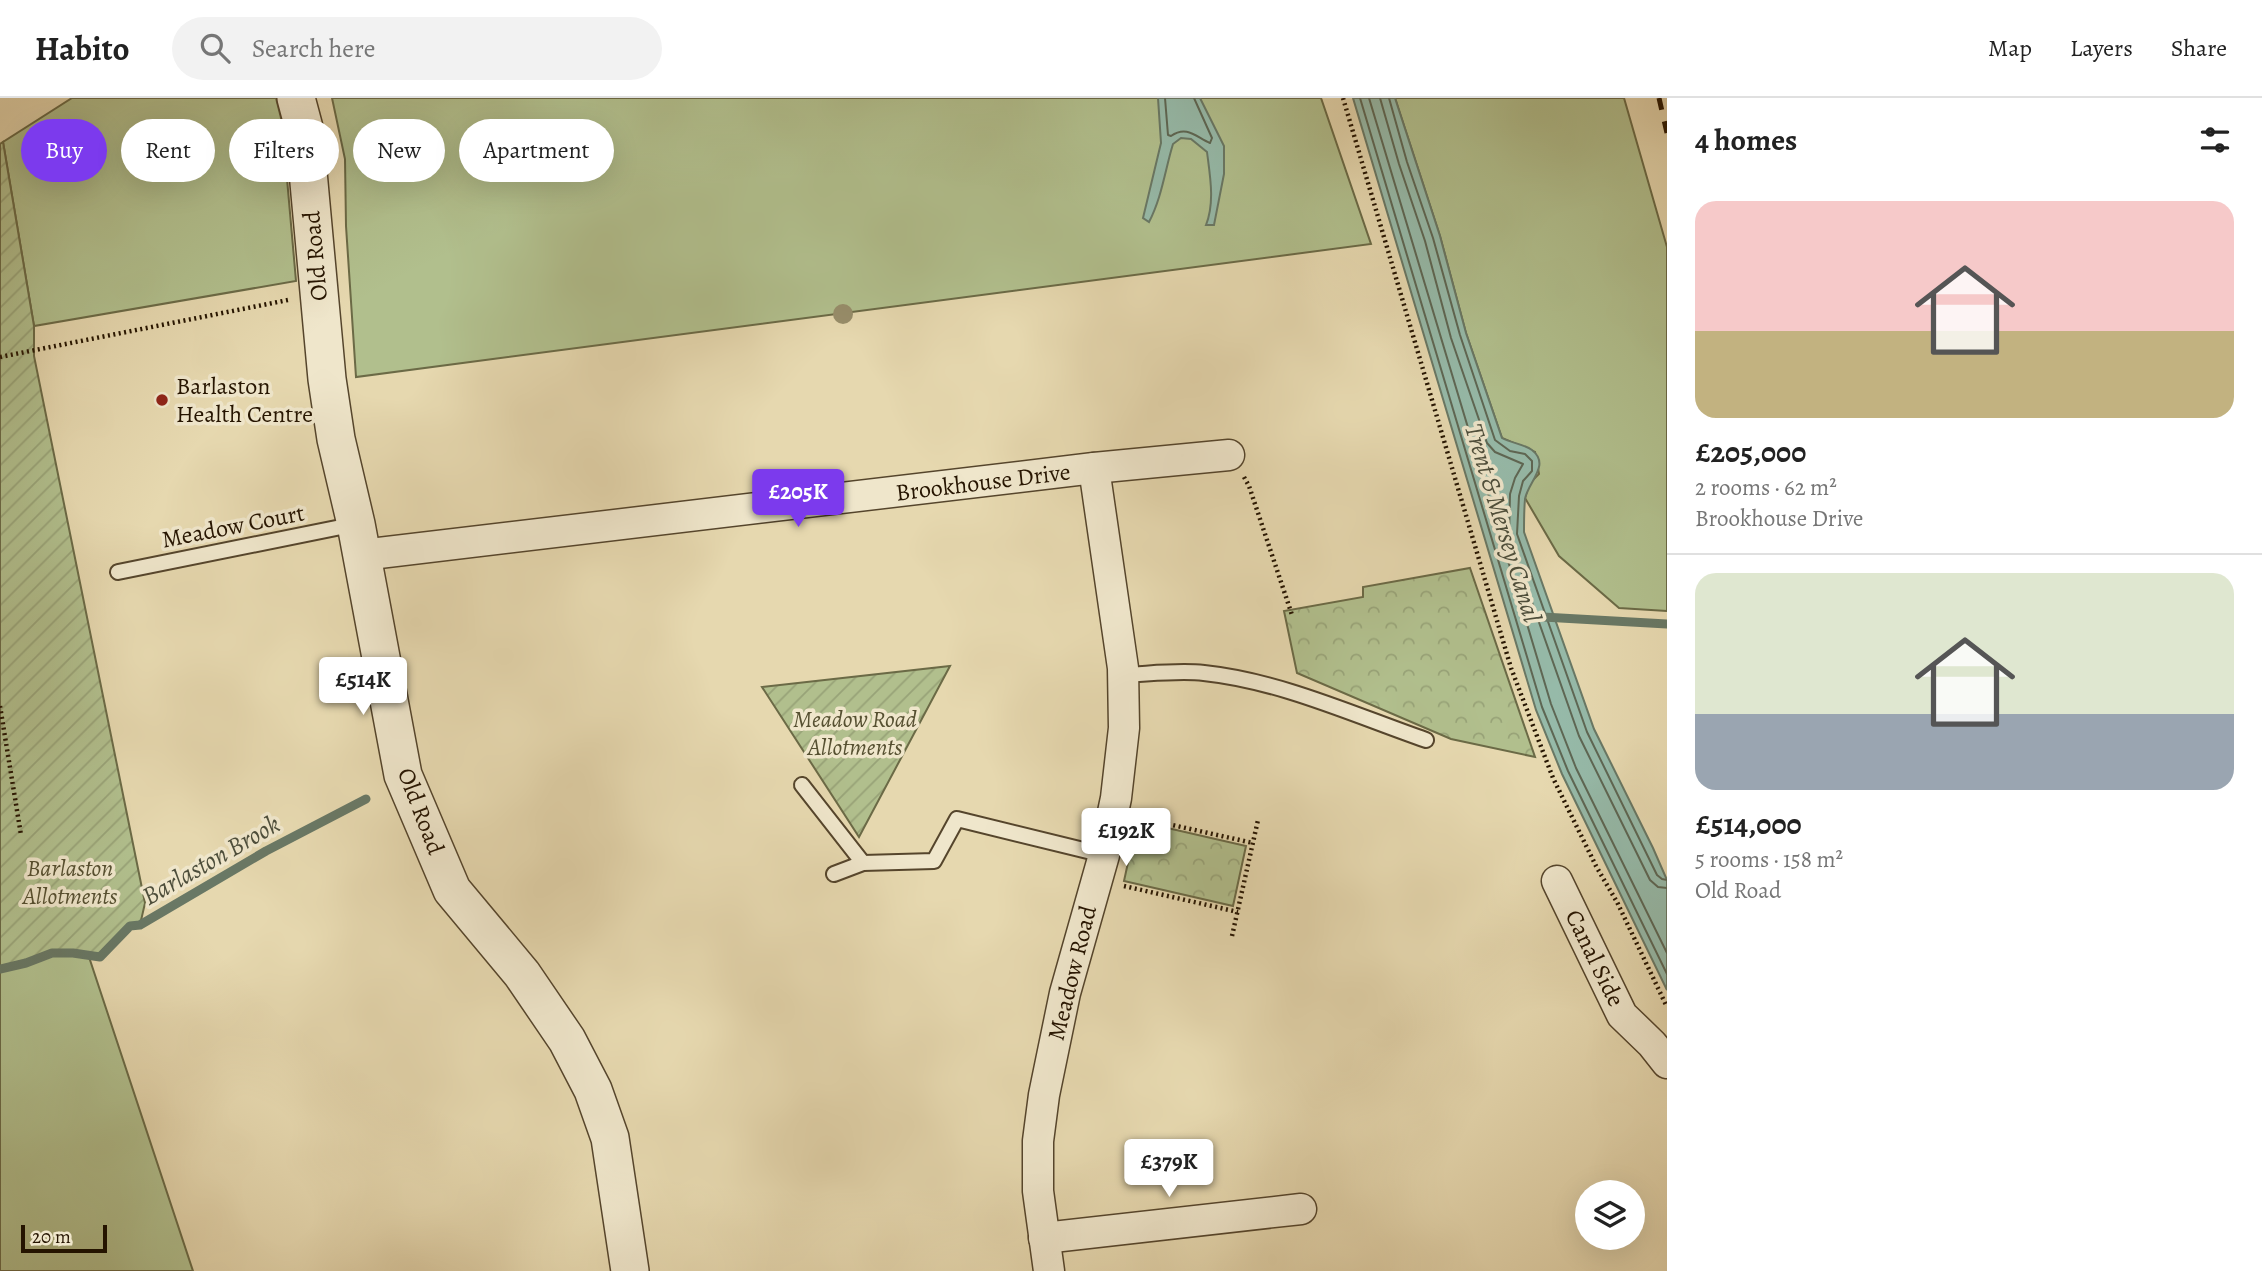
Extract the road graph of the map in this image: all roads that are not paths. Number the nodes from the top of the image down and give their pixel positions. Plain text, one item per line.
1 (296, 98) edge
2 (1229, 455) road end
3 (1094, 468) junction
4 (359, 539) junction
5 (118, 572) dead end
6 (1123, 675) junction
7 (1426, 740) dead end
8 (802, 785) dead end
9 (863, 863) junction
10 (1100, 867) junction
11 (834, 874) dead end
12 (1557, 881) dead end
13 (1667, 1063) edge
14 (1301, 1209) dead end
15 (1044, 1238) junction
16 (630, 1271) edge
17 (1049, 1271) edge

1 - 4 street, Old Road
2 - 3 street, Brookhouse Drive
3 - 4 street, Brookhouse Drive
3 - 6 street, Meadow Road
4 - 5 lane, Meadow Court
4 - 16 street, Old Road
6 - 7 lane
6 - 10 street, Meadow Road
8 - 9 lane
9 - 10 lane
9 - 11 lane
10 - 15 street, Meadow Road
12 - 13 street, Canal Side
14 - 15 street
15 - 17 street, Meadow Road

